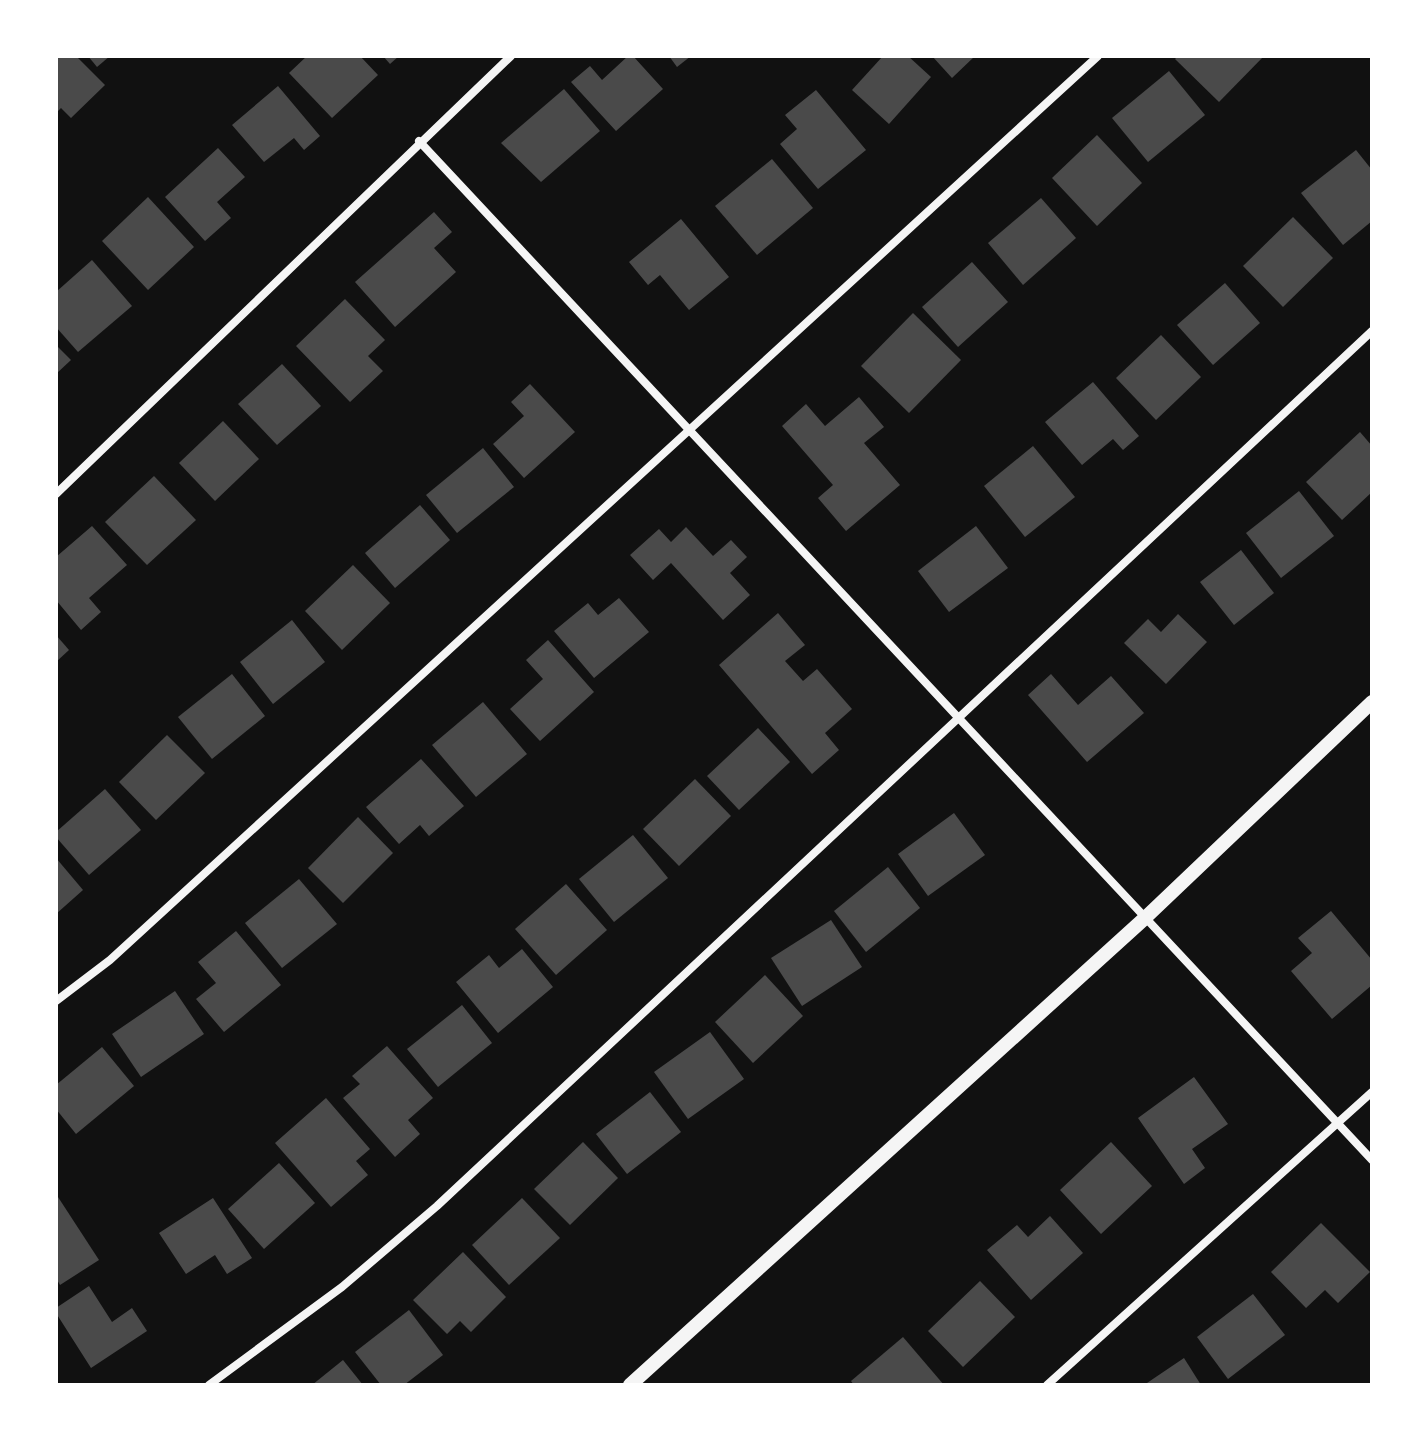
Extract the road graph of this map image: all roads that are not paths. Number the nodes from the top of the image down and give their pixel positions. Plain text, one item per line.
1 (511, 56) edge
2 (1098, 56) edge
3 (419, 141) junction
4 (1372, 331) edge
5 (687, 428) junction
6 (56, 494) edge
7 (1372, 702) edge
8 (957, 717) junction
9 (1145, 918) junction
10 (56, 1001) edge
11 (1372, 1092) edge
12 (1338, 1123) junction
13 (1372, 1160) edge
14 (209, 1385) edge
15 (630, 1385) edge
16 (1047, 1385) edge

1 - 3 street
2 - 5 street
3 - 5 street
3 - 6 street
4 - 8 street
5 - 8 street
5 - 10 street
7 - 9 street
8 - 9 street
8 - 14 street
9 - 12 street
9 - 15 street
11 - 12 street
12 - 13 street
12 - 16 street

